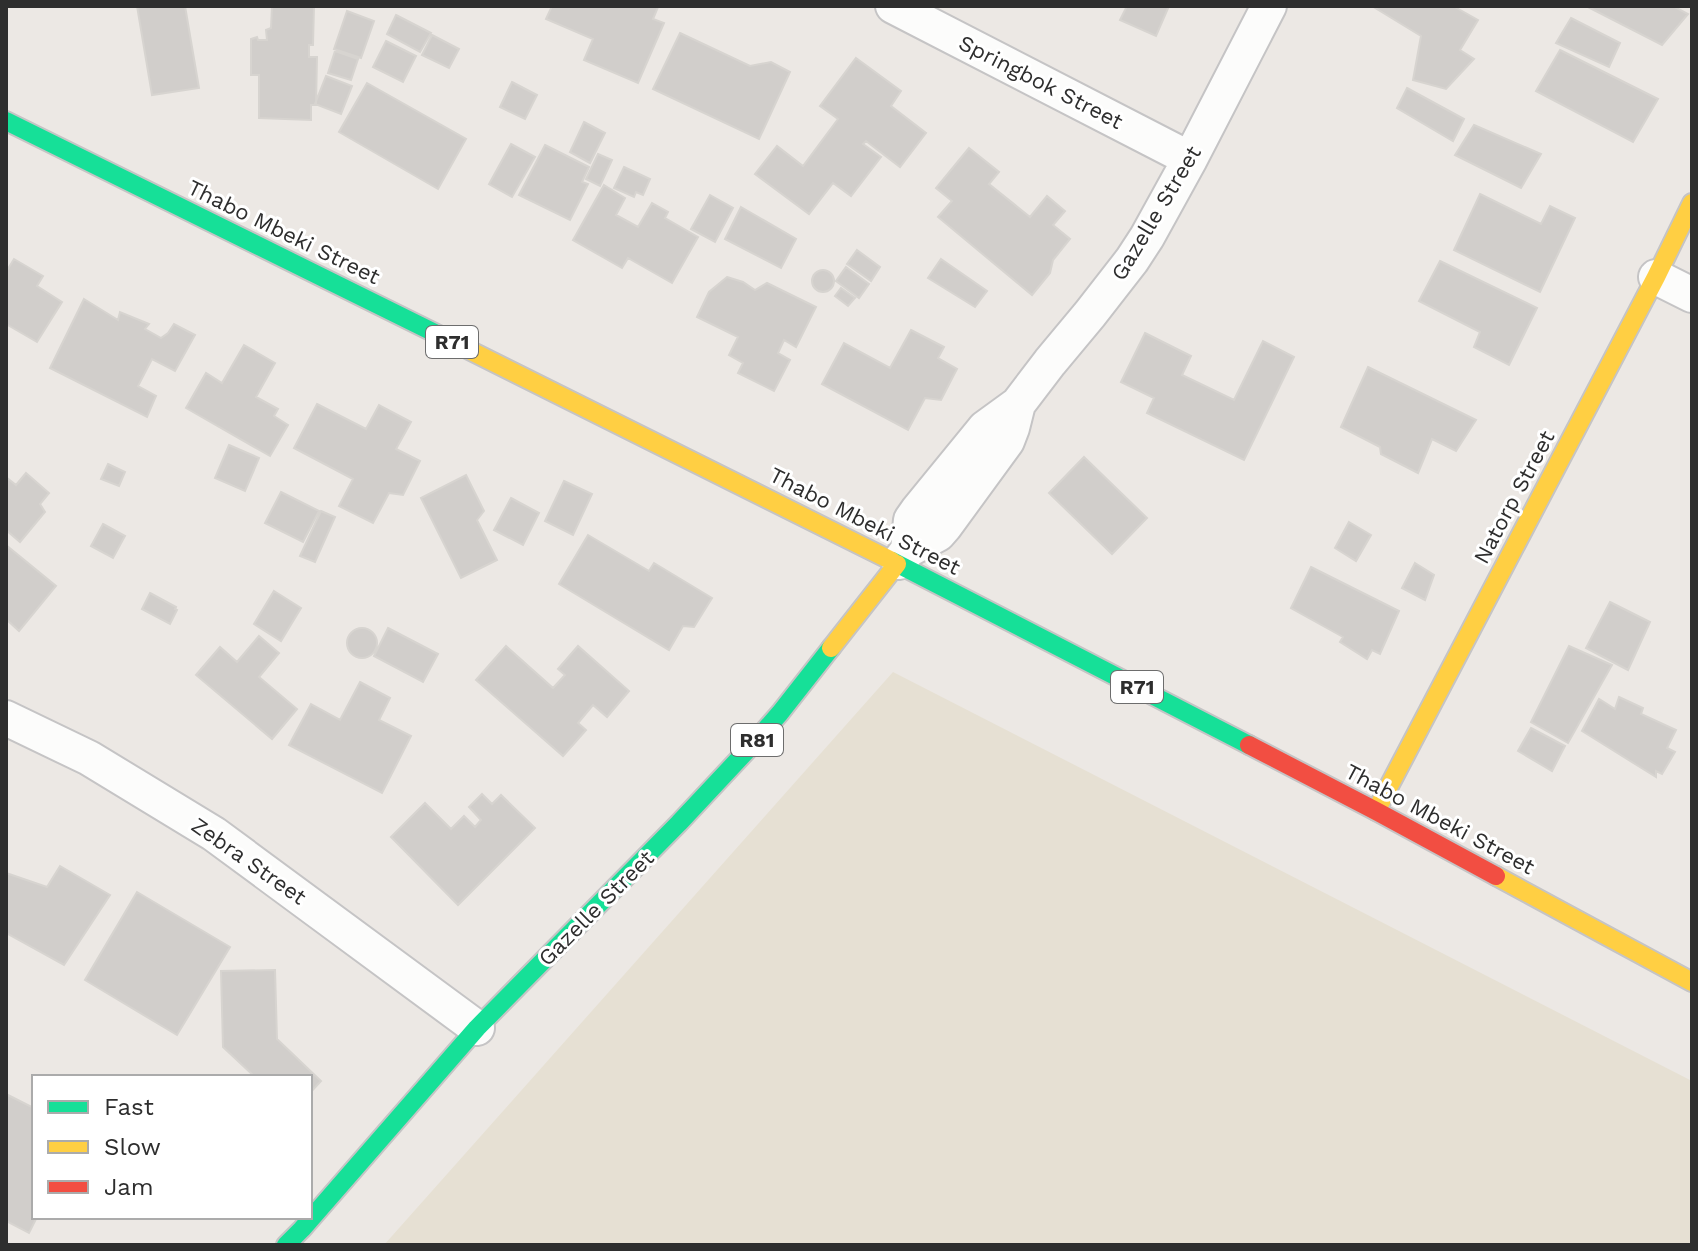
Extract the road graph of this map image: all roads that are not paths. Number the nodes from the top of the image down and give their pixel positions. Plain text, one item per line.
1 (893, 6) edge
2 (1269, 6) edge
3 (6, 121) edge
4 (1190, 159) junction
5 (1692, 203) edge
6 (1656, 277) junction
7 (1692, 295) edge
8 (903, 557) junction
9 (6, 718) edge
10 (1376, 811) junction
11 (1692, 982) edge
12 (477, 1028) junction
13 (312, 1218) edge
14 (311, 1219) edge
15 (286, 1245) edge

1 - 4 street, Springbok Street
2 - 4 street, Gazelle Street
3 - 8 main road, Thabo Mbeki Street / R71
4 - 8 street, Gazelle Street
5 - 6 main road, Natorp Street
6 - 7 street
6 - 10 main road, Natorp Street
8 - 10 main road, Thabo Mbeki Street / R71
8 - 12 main road, Gazelle Street / R81
9 - 12 street, Zebra Street
10 - 11 main road, Thabo Mbeki Street / R71
12 - 13 main road, Gazelle Street / R81
14 - 15 main road, Gazelle Street / R81

